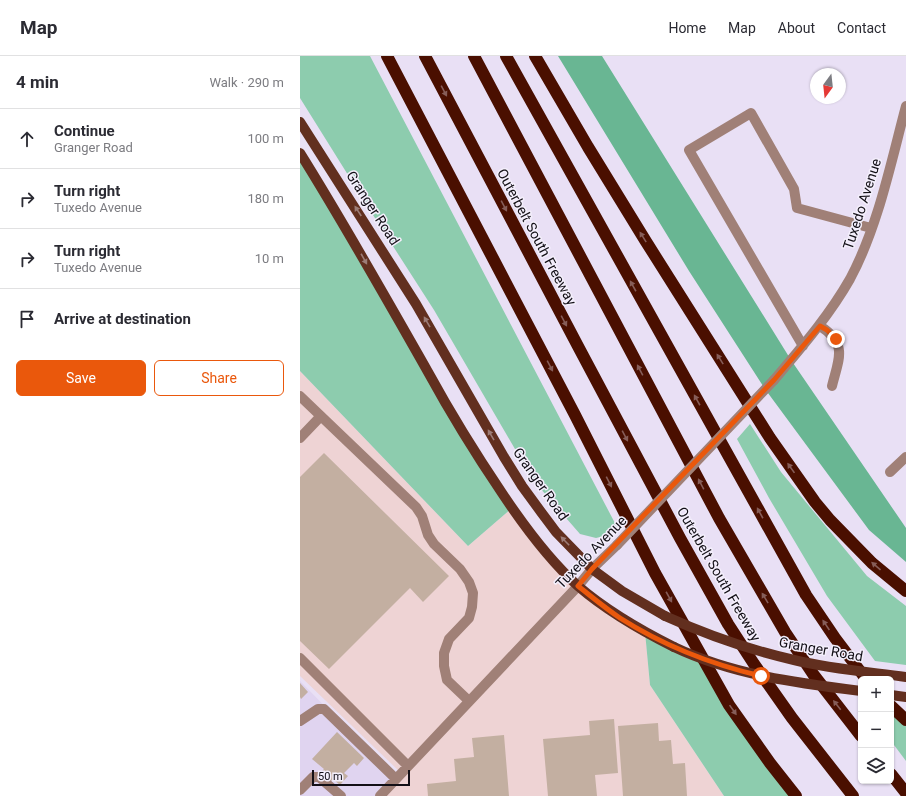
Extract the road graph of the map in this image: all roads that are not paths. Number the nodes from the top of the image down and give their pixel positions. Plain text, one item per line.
1 (387, 56) edge
2 (425, 56) edge
3 (474, 56) edge
4 (506, 56) edge
5 (535, 56) edge
6 (906, 106) edge
7 (300, 122) edge
8 (300, 154) edge
9 (871, 228) junction
10 (820, 326) junction
11 (803, 346) junction
12 (832, 386) dead end
13 (300, 396) edge
14 (321, 416) junction
15 (300, 438) edge
16 (906, 457) edge
17 (890, 472) dead end
18 (592, 569) junction
19 (578, 586) junction
20 (906, 591) edge
21 (300, 658) edge
22 (864, 676) edge
23 (906, 677) edge
24 (858, 691) edge
25 (894, 695) edge
26 (906, 697) edge
27 (469, 701) junction
28 (894, 709) edge
29 (906, 720) edge
30 (300, 721) edge
31 (858, 732) edge
32 (408, 766) junction
33 (894, 778) edge
34 (396, 780) junction
35 (300, 790) edge
36 (906, 793) edge
37 (341, 796) edge
38 (380, 796) edge
39 (796, 796) edge
40 (853, 796) edge

1 -> 39 highway
2 -> 40 highway, Outerbelt South Freeway
31 -> 3 highway, Outerbelt South Freeway
22 -> 4 highway
20 -> 5 highway
6 - 9 street, Tuxedo Avenue
18 -> 7 main road, Granger Road
8 -> 19 main road
9 - 10 street, Tuxedo Avenue
9 - 11 street
10 - 11 street, Tuxedo Avenue
10 - 12 street
11 - 18 street, Tuxedo Avenue, bridge
13 - 14 street
14 - 15 street
14 - 27 street
16 - 17 street
18 - 19 street, Tuxedo Avenue
18 - 23 main road, Granger Road, bridge
19 - 24 main road, bridge
19 - 27 street, Tuxedo Avenue
21 - 32 street
25 - 26 main road
27 - 32 street, Tuxedo Avenue
28 - 29 highway
30 - 34 street
32 - 34 street, Tuxedo Avenue
33 - 36 highway
34 - 38 street, Tuxedo Avenue
35 - 37 street

